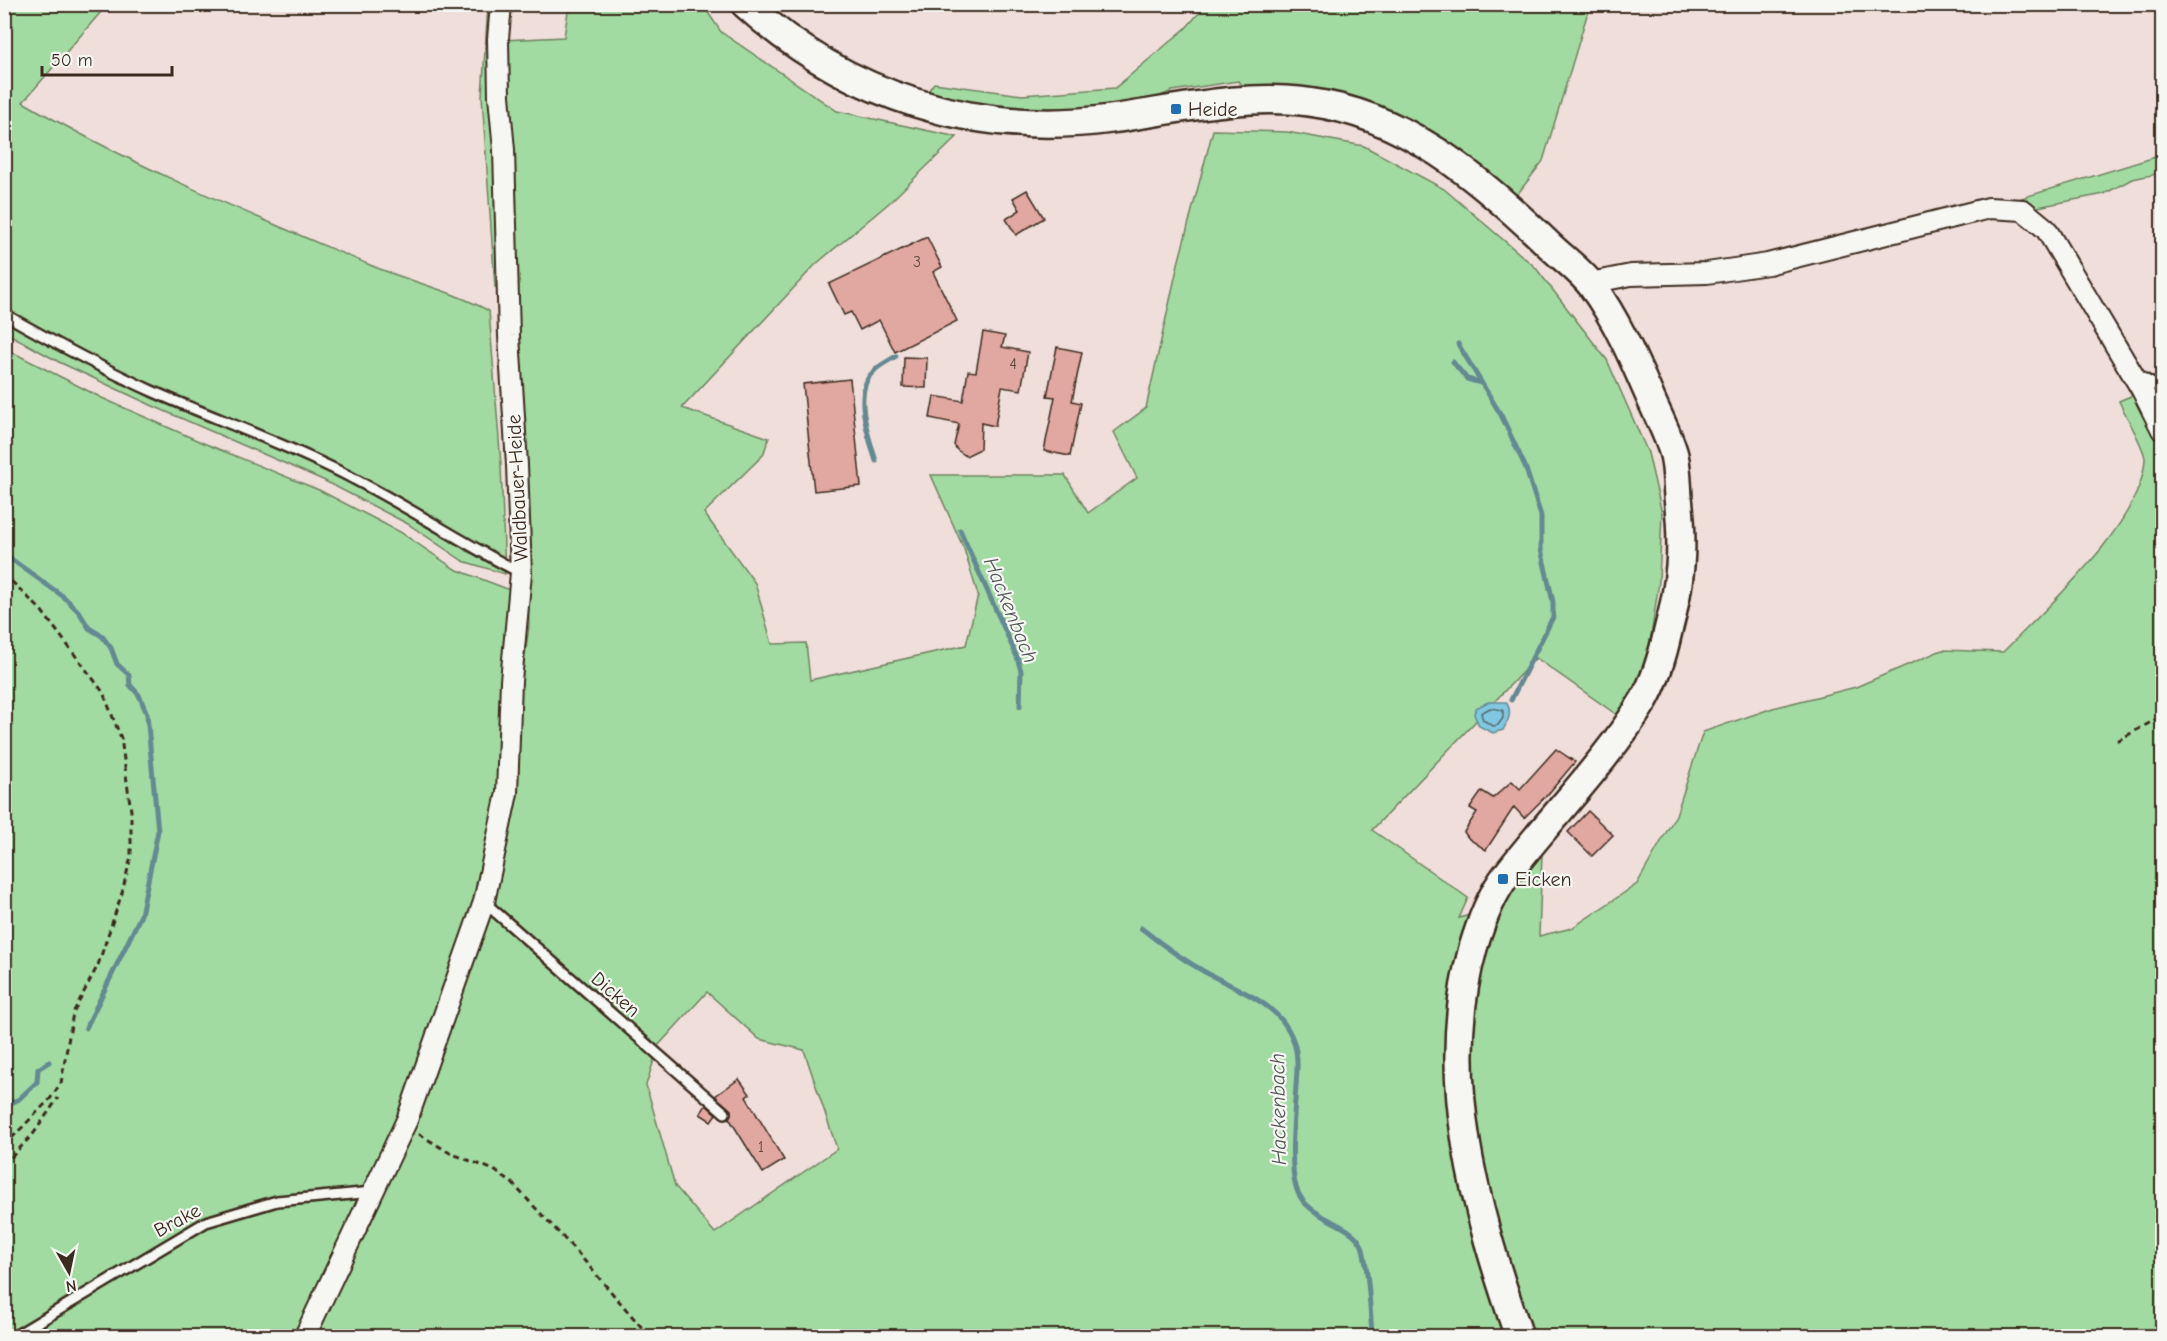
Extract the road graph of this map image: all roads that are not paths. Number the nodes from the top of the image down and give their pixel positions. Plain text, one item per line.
1 (501, 4) edge
2 (745, 4) edge
3 (1590, 283) junction
4 (4, 314) edge
5 (2132, 372) junction
6 (2163, 389) edge
7 (2163, 430) edge
8 (521, 573) junction
9 (484, 902) junction
10 (725, 1113) dead end
11 (376, 1192) junction
12 (15, 1336) edge
13 (305, 1336) edge
14 (1519, 1336) edge

1 - 8 street, Waldbauer-Heide
2 - 3 main road
3 - 5 street
3 - 14 main road
4 - 8 lane, Waldbauer-Heide
5 - 6 lane
5 - 7 street
8 - 9 street
9 - 10 lane, Dicken
9 - 11 street
11 - 12 lane, Brake
11 - 13 street

